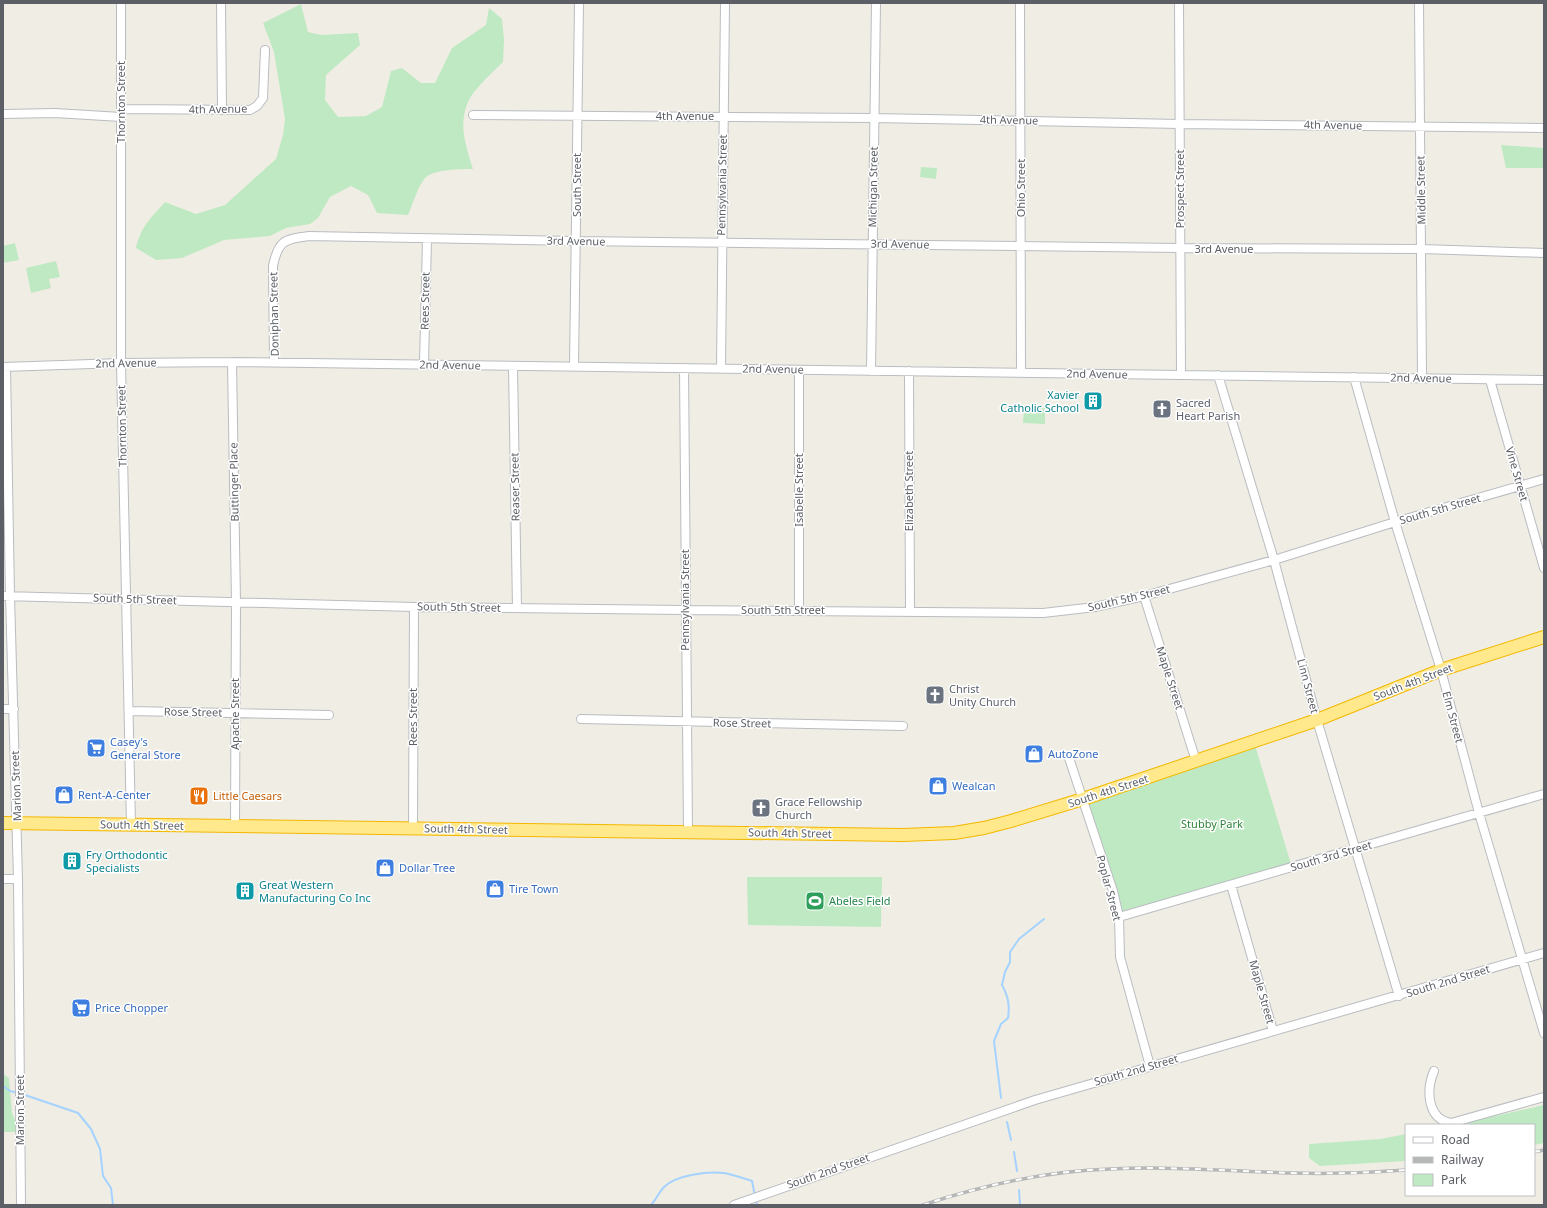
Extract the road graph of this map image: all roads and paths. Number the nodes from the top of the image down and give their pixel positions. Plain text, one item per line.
1 (121, 3) edge
2 (221, 3) edge
3 (579, 3) edge
4 (725, 3) edge
5 (876, 3) edge
6 (1020, 3) edge
7 (1179, 3) edge
8 (1419, 3) edge
9 (265, 50) dead end
10 (222, 110) junction
11 (121, 113) junction
12 (3, 114) edge
13 (473, 115) dead end
14 (577, 116) junction
15 (723, 116) junction
16 (874, 118) junction
17 (1021, 120) junction
18 (1180, 124) junction
19 (1420, 126) junction
20 (1544, 128) edge
21 (427, 239) junction
22 (576, 241) junction
23 (722, 242) junction
24 (872, 244) junction
25 (1022, 246) junction
26 (1180, 248) junction
27 (1422, 249) junction
28 (1544, 253) edge
29 (273, 266) joint
30 (232, 362) junction
31 (274, 362) junction
32 (121, 363) junction
33 (424, 364) junction
34 (513, 366) junction
35 (574, 366) junction
36 (5, 367) edge
37 (684, 368) junction
38 (721, 368) junction
39 (799, 370) junction
40 (871, 371) junction
41 (909, 371) junction
42 (1021, 373) junction
43 (1181, 374) junction
44 (1218, 375) junction
45 (1354, 377) junction
46 (1422, 378) junction
47 (1490, 380) junction
48 (1544, 380) edge
49 (1544, 479) edge
50 (1520, 486) junction
51 (1395, 522) junction
52 (1274, 560) junction
53 (1544, 568) edge
54 (7, 596) edge
55 (1144, 596) junction
56 (126, 598) junction
57 (236, 602) junction
58 (414, 606) junction
59 (517, 608) junction
60 (685, 610) junction
61 (798, 610) junction
62 (910, 611) junction
63 (1544, 637) edge
64 (1441, 670) junction
65 (3, 709) edge
66 (14, 709) junction
67 (130, 711) junction
68 (236, 712) junction
69 (329, 715) dead end
70 (581, 719) dead end
71 (1317, 720) junction
72 (686, 722) junction
73 (903, 726) dead end
74 (1069, 758) dead end
75 (1196, 761) junction
76 (1544, 794) edge
77 (1083, 799) junction
78 (1479, 813) junction
79 (3, 823) edge
80 (17, 823) junction
81 (131, 825) junction
82 (235, 826) junction
83 (413, 828) junction
84 (688, 832) junction
85 (1355, 849) junction
86 (3, 879) edge
87 (18, 879) junction
88 (1231, 885) junction
89 (1119, 917) junction
90 (1544, 953) edge
91 (1523, 959) junction
92 (1399, 996) junction
93 (1273, 1031) junction
94 (1544, 1033) edge
95 (1150, 1066) junction
96 (1434, 1071) dead end
97 (1544, 1097) edge
98 (736, 1204) edge
99 (21, 1205) edge

1 - 11 street, Thornton Street
2 - 10 street
3 - 14 street, South Street
4 - 15 street, Pennsylvania Street
5 - 16 street, Michigan Street
6 - 17 street, Ohio Street
7 - 18 street, Prospect Street
8 - 19 street, Middle Street
9 - 10 street, 4th Avenue
10 - 11 street, 4th Avenue
11 - 12 street, 4th Avenue
11 - 32 street, Thornton Street
13 - 14 street, 4th Avenue
14 - 15 street, 4th Avenue
14 - 22 street, South Street
15 - 16 street, 4th Avenue
15 - 23 street, Pennsylvania Street
16 - 17 street, 4th Avenue
16 - 24 street, Michigan Street
17 - 18 street, 4th Avenue
17 - 25 street, Ohio Street
18 - 19 street, 4th Avenue
18 - 26 street, Prospect Street
19 - 20 street, 4th Avenue
19 - 27 street, Middle Street
21 - 22 street, 3rd Avenue
21 - 29 street, 3rd Avenue
21 - 33 street, Rees Street
22 - 23 street, 3rd Avenue
22 - 35 street, South Street
23 - 24 street, 3rd Avenue
23 - 38 street, Pennsylvania Street
24 - 25 street, 3rd Avenue
24 - 40 street, Michigan Street
25 - 26 street, 3rd Avenue
25 - 42 street, Ohio Street
26 - 27 street, 3rd Avenue
26 - 43 street, Prospect Street
27 - 28 street, 3rd Avenue
27 - 46 street, Middle Street
29 - 31 street, Doniphan Street
30 - 31 street, 2nd Avenue
30 - 32 street, 2nd Avenue
30 - 57 street, Buttinger Place
31 - 33 street, 2nd Avenue
32 - 36 street, 2nd Avenue
32 - 56 street, Thornton Street
33 - 34 street, 2nd Avenue
34 - 35 street, 2nd Avenue
34 - 59 street, Reaser Street
35 - 37 street, 2nd Avenue
36 - 54 street, Marion Street
37 - 38 street, 2nd Avenue
37 - 60 street, Pennsylvania Street
38 - 39 street, 2nd Avenue
39 - 40 street, 2nd Avenue
39 - 61 street, Isabelle Street
40 - 41 street, 2nd Avenue
41 - 42 street, 2nd Avenue
41 - 62 street, Elizabeth Street
42 - 43 street, 2nd Avenue
43 - 44 street, 2nd Avenue
44 - 45 street, 2nd Avenue
44 - 52 street, Linn Street
45 - 46 street, 2nd Avenue
45 - 51 street, Elm Street
46 - 47 street, 2nd Avenue
47 - 48 street, 2nd Avenue
47 - 50 street, Vine Street
49 - 50 street, South 5th Street
50 - 51 street, South 5th Street
50 - 53 street, Vine Street
51 - 52 street, South 5th Street
51 - 64 street, Elm Street
52 - 55 street, South 5th Street
52 - 71 street, Linn Street
54 - 56 street, South 5th Street
54 - 66 street, Marion Street
55 - 62 street, South 5th Street
55 - 75 street, Maple Street
56 - 57 street, South 5th Street
56 - 67 street, Thornton Street
57 - 58 street, South 5th Street
57 - 68 street, Apache Street
58 - 59 street, South 5th Street
58 - 83 street, Rees Street
59 - 60 street, South 5th Street
60 - 61 street, South 5th Street
60 - 72 street, Pennsylvania Street
61 - 62 street, South 5th Street
63 - 64 highway, South 4th Street
64 - 71 highway, South 4th Street
64 - 78 street, Elm Street
65 - 66 street
66 - 80 street, Marion Street
67 - 68 street, Rose Street
67 - 81 street, Thornton Street
68 - 69 street, Rose Street
68 - 82 street, Apache Street
70 - 72 street, Rose Street
71 - 75 highway, South 4th Street
71 - 85 street, Linn Street
72 - 73 street, Rose Street
72 - 84 street, Pennsylvania Street
74 - 77 street, Poplar Street
75 - 77 highway, South 4th Street
76 - 78 street, South 3rd Street
77 - 84 highway, South 4th Street
77 - 89 street, Poplar Street
78 - 85 street, South 3rd Street
78 - 91 street, Elm Street
79 - 80 highway, South 4th Street
80 - 81 highway, South 4th Street
80 - 87 street, Marion Street
81 - 82 highway, South 4th Street
82 - 83 highway, South 4th Street
83 - 84 highway, South 4th Street
85 - 88 street, South 3rd Street
85 - 92 street, Linn Street
86 - 87 street
87 - 99 street, Marion Street
88 - 89 street, South 3rd Street
88 - 93 street, Maple Street
89 - 95 street, Poplar Street
90 - 91 street, South 2nd Street
91 - 92 street, South 2nd Street
91 - 94 street, Elm Street
92 - 93 street, South 2nd Street
93 - 95 street, South 2nd Street
95 - 98 street, South 2nd Street
96 - 97 street

